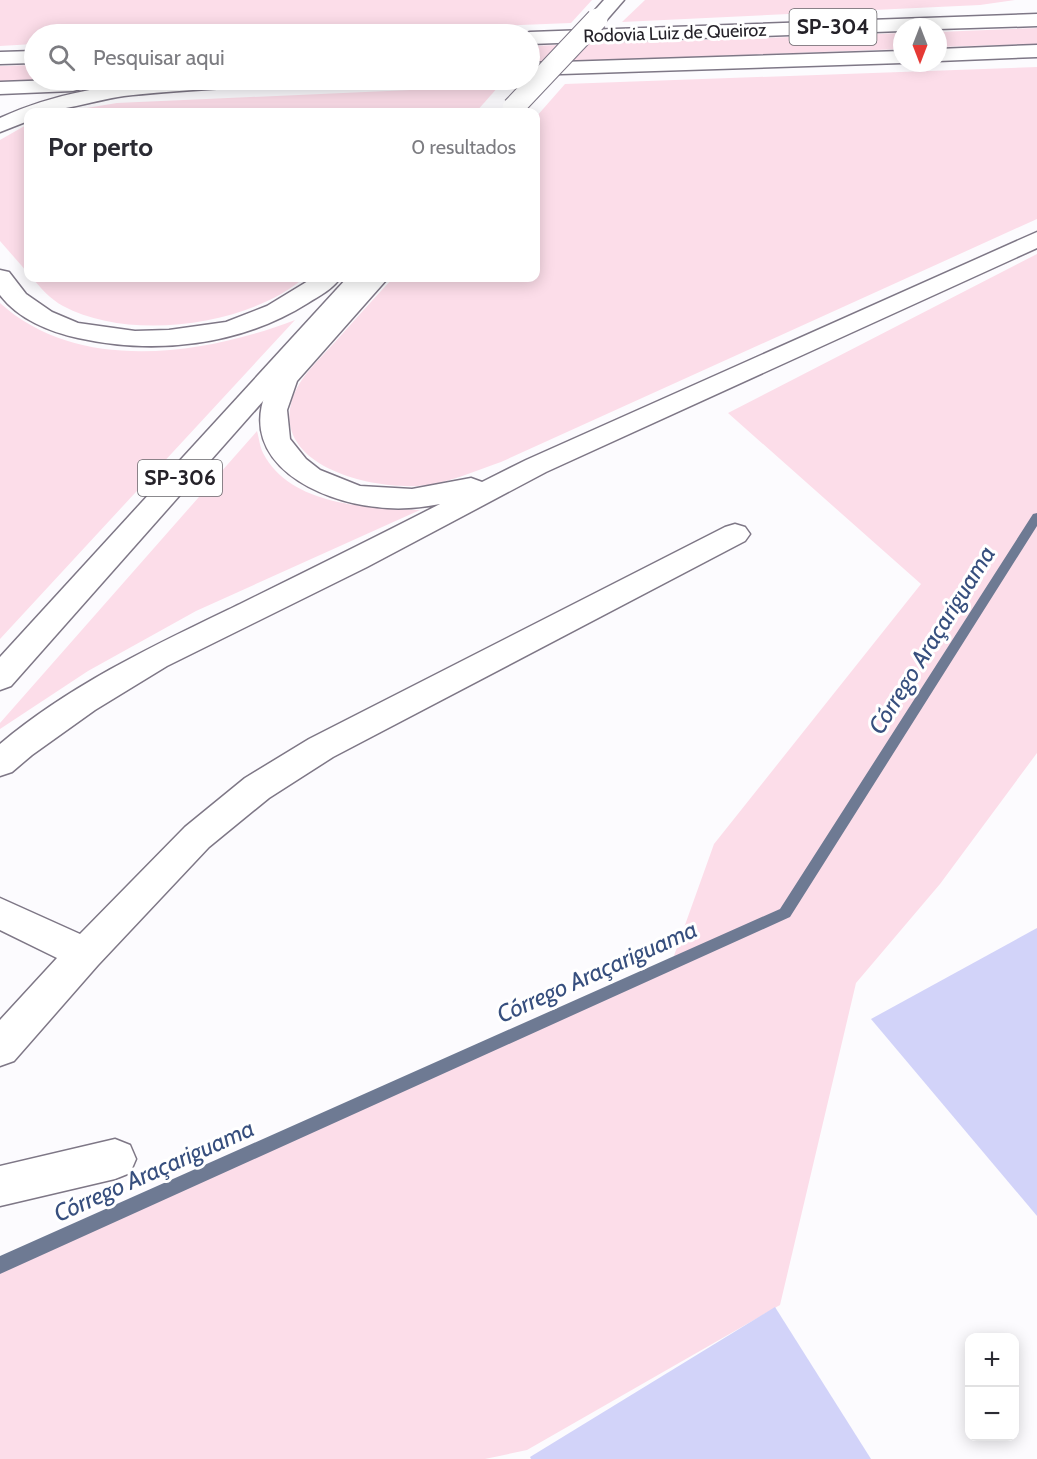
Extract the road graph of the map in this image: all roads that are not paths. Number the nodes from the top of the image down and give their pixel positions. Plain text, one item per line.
1 (615, 0) edge
2 (1037, 3) edge
3 (1037, 20) edge
4 (630, 35) junction
5 (540, 38) edge
6 (1037, 51) edge
7 (947, 56) edge
8 (947, 56) edge
9 (24, 57) edge
10 (893, 57) edge
11 (0, 58) edge
12 (1037, 58) edge
13 (540, 69) edge
14 (540, 79) edge
15 (24, 87) edge
16 (0, 88) edge
17 (155, 90) edge
18 (530, 90) edge
19 (39, 108) edge
20 (513, 108) edge
21 (24, 114) edge
22 (0, 126) edge
23 (1037, 239) edge
24 (0, 277) edge
25 (323, 282) edge
26 (356, 282) edge
27 (372, 282) edge
28 (536, 466) junction
29 (735, 534) dead end
30 (0, 678) edge
31 (0, 763) edge
32 (0, 913) edge
33 (85, 954) junction
34 (0, 1048) edge
35 (115, 1159) dead end
36 (0, 1186) edge

1 - 14 main road, bridge
2 - 4 main road
3 - 4 main road, Rodovia Luiz de Queiroz / SP-304
4 - 5 main road, Rodovia Luiz de Queiroz / SP-304
6 - 7 main road
8 - 12 main road
9 - 11 main road
10 - 13 main road, Rodovia Luiz de Queiroz / SP-304
15 - 16 main road
17 - 19 main road
18 - 20 main road, bridge
21 - 22 main road
23 - 28 main road
24 - 25 main road
26 - 30 main road, SP-306
27 - 28 main road
28 - 31 main road
29 - 33 main road
32 - 33 main road
33 - 34 main road
35 - 36 main road

